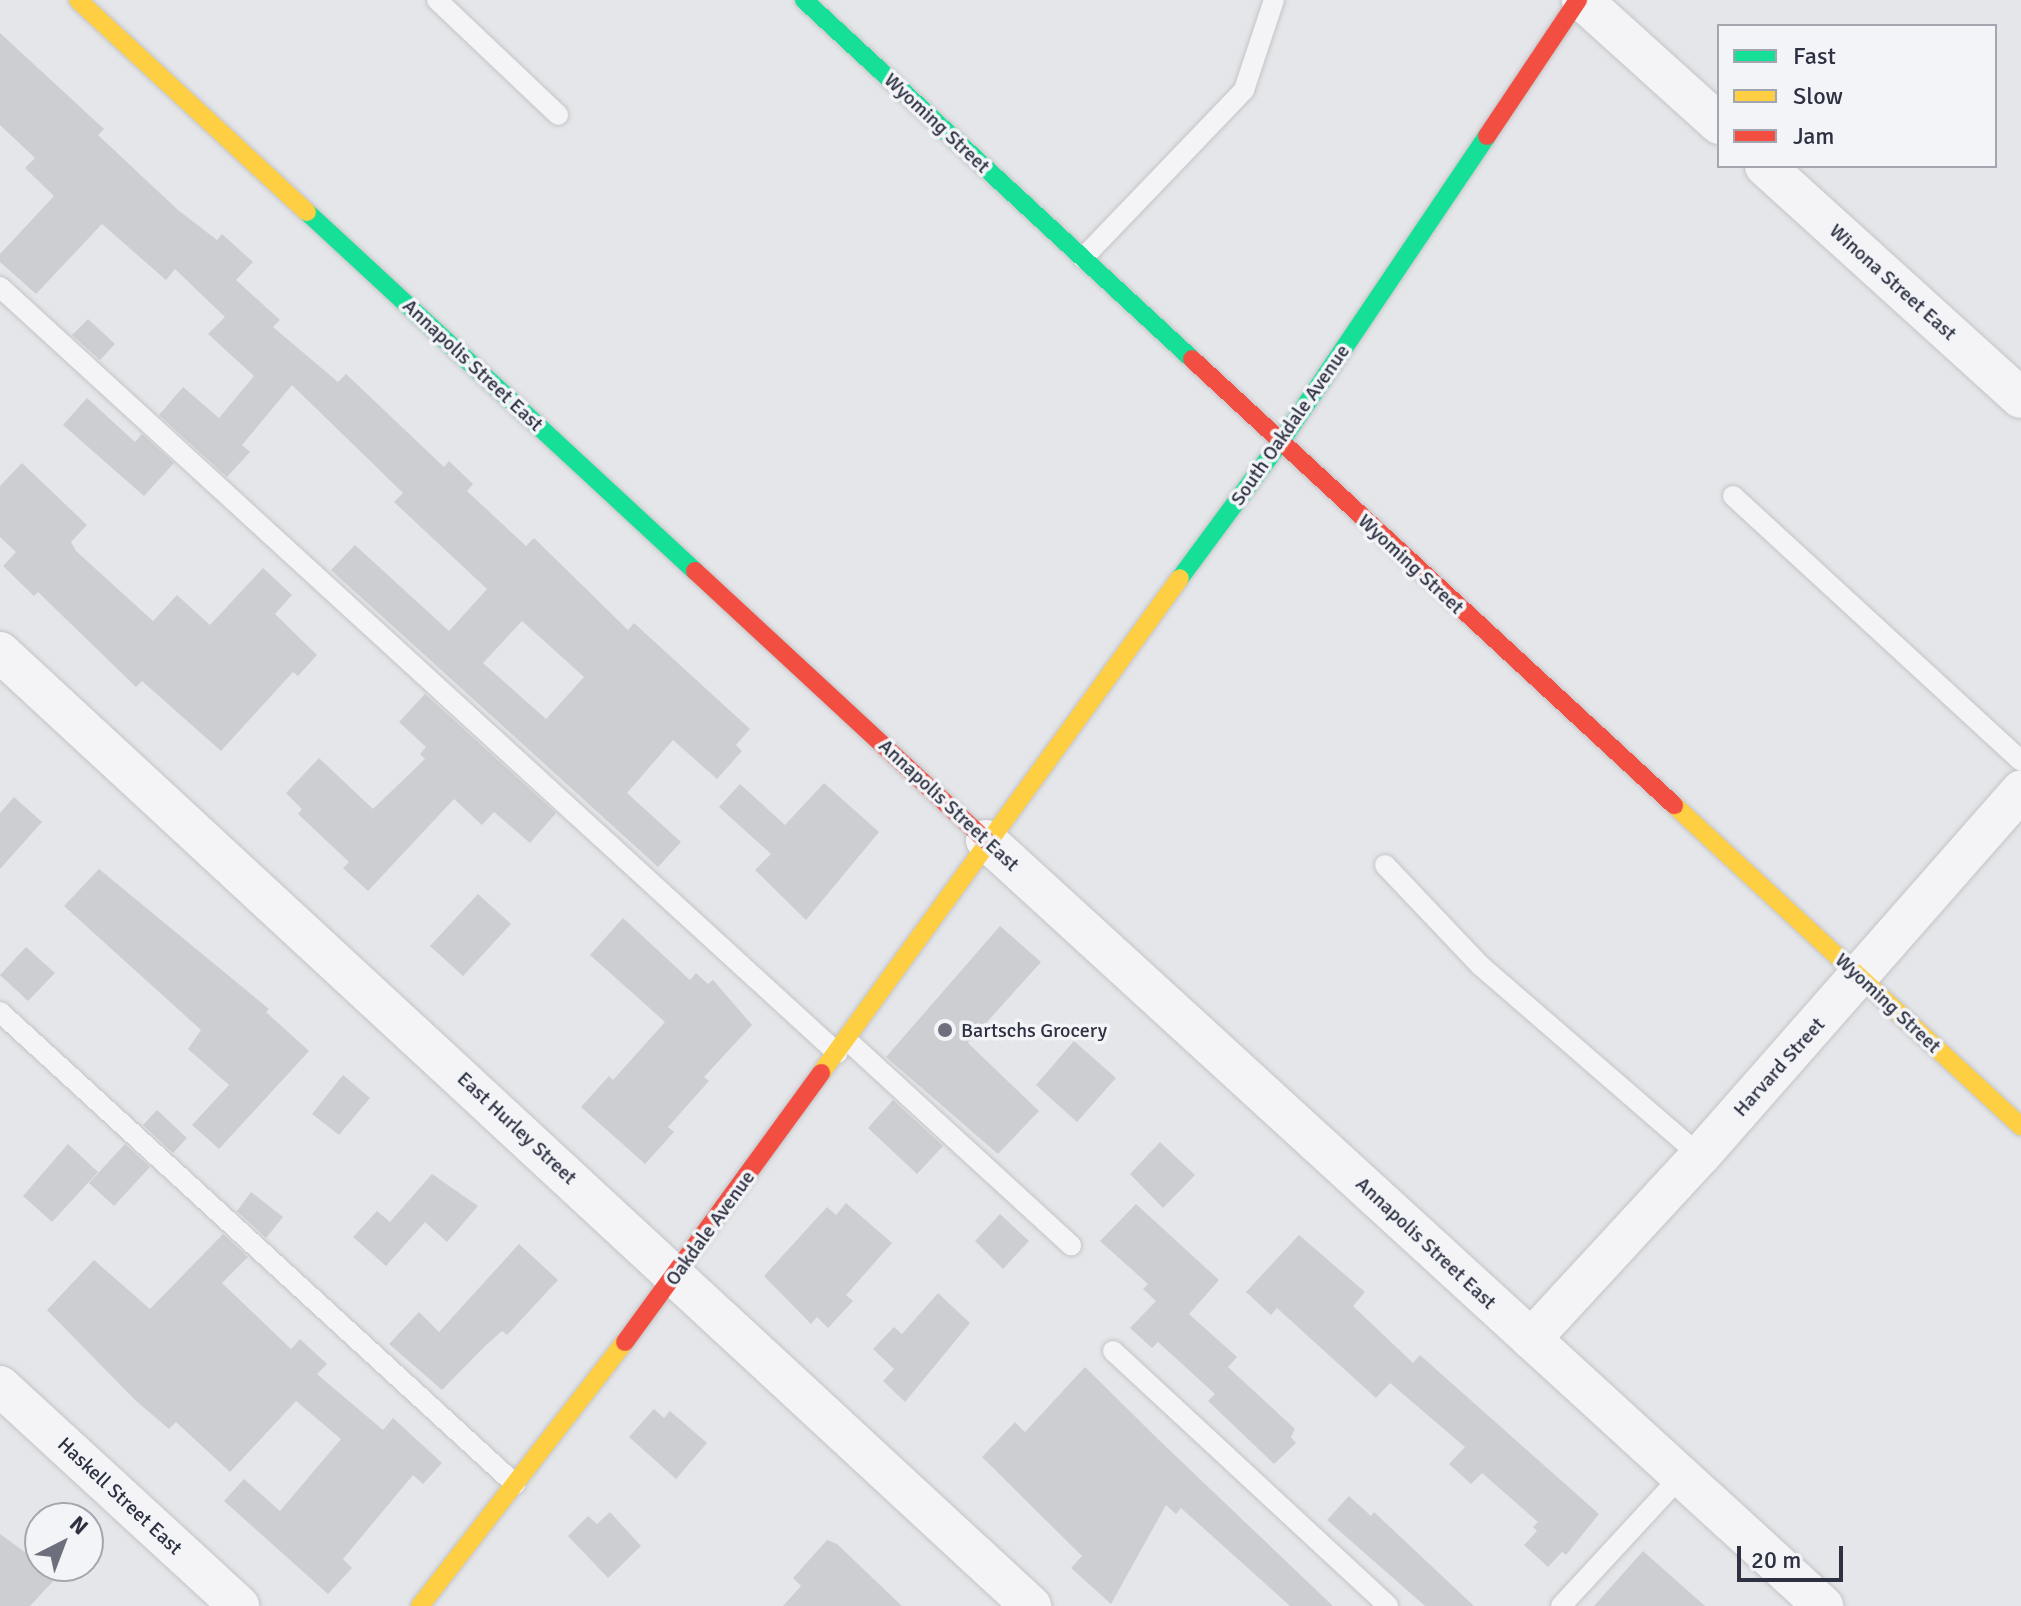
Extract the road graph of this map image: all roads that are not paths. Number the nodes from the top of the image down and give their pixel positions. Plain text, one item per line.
1 (78, 0) edge
2 (437, 0) edge
3 (804, 0) edge
4 (1274, 0) edge
5 (1580, 0) edge
6 (558, 115) dead end
7 (1717, 122) edge
8 (1767, 168) edge
9 (1083, 258) junction
10 (0, 287) edge
11 (2021, 398) edge
12 (1280, 443) junction
13 (1733, 496) dead end
14 (0, 652) edge
15 (2021, 761) edge
16 (2021, 790) edge
17 (986, 840) junction
18 (1385, 865) dead end
19 (1859, 976) junction
20 (0, 1012) edge
21 (842, 1047) junction
22 (2021, 1126) edge
23 (1700, 1156) junction
24 (1071, 1245) dead end
25 (677, 1275) junction
26 (1531, 1339) junction
27 (1113, 1351) dead end
28 (0, 1386) edge
29 (1681, 1476) junction
30 (515, 1484) junction
31 (239, 1606) edge
32 (420, 1606) edge
33 (1031, 1606) edge
34 (1388, 1606) edge
35 (1561, 1606) edge
36 (1823, 1606) edge

1 - 17 street, Annapolis Street East
2 - 6 lane
3 - 9 street, Wyoming Street
4 - 9 lane
5 - 7 street
5 - 12 street, South Oakdale Avenue
8 - 11 street, Winona Street East
9 - 12 street, Wyoming Street
10 - 21 lane
12 - 17 street, South Oakdale Avenue
12 - 19 street, Wyoming Street
13 - 15 lane
14 - 25 street, East Hurley Street
16 - 19 street, Harvard Street
17 - 21 street, Oakdale Avenue
17 - 26 street, Annapolis Street East
18 - 23 lane
19 - 22 street, Wyoming Street
19 - 23 street, Harvard Street
20 - 30 lane
21 - 24 lane
21 - 25 street, Oakdale Avenue
23 - 26 street, Harvard Street
25 - 30 street, Oakdale Avenue
25 - 33 street, East Hurley Street
26 - 29 street, Annapolis Street East
27 - 34 lane
28 - 31 street, Haskell Street East
29 - 35 lane
29 - 36 street, Annapolis Street East
30 - 32 street, Oakdale Avenue

